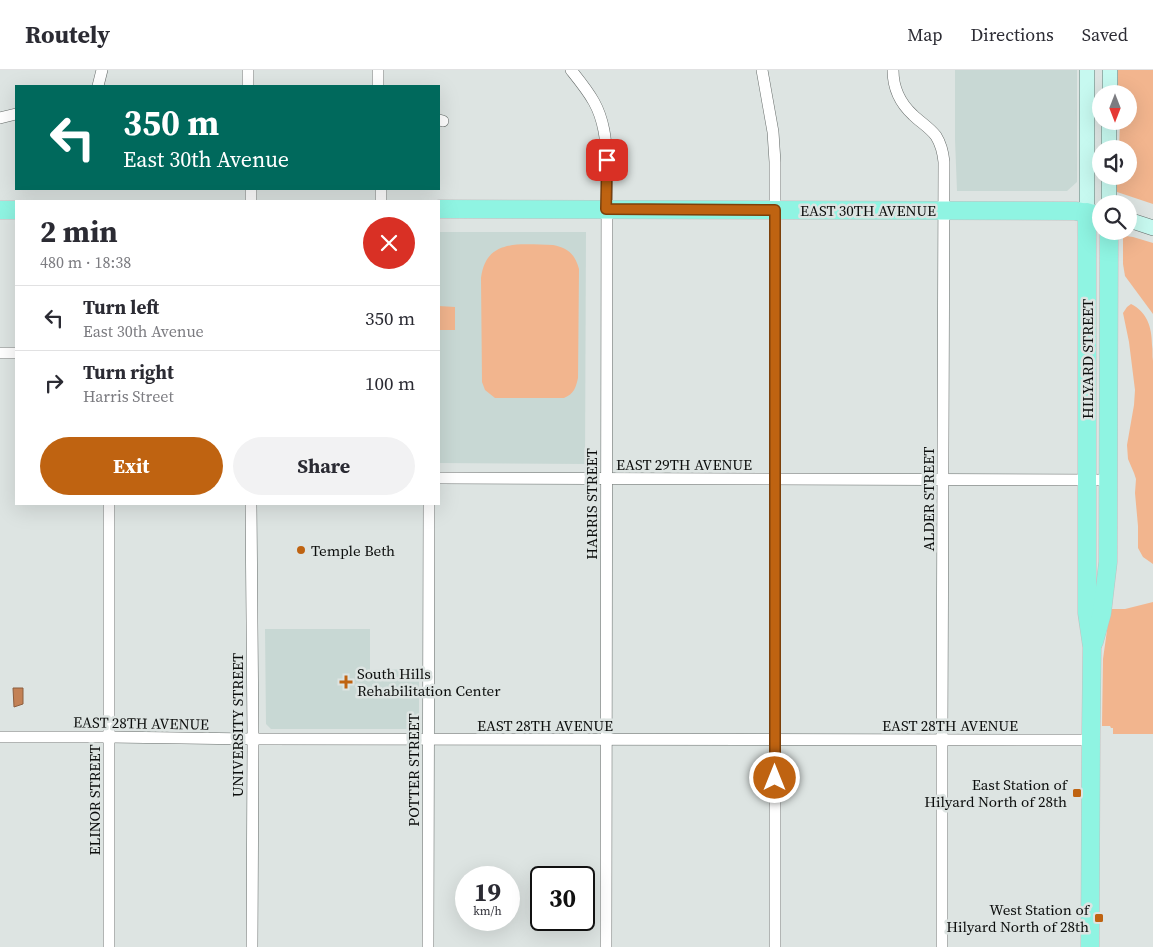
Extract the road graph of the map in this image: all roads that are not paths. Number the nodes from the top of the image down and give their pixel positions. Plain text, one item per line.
1 (102, 70) edge
2 (248, 70) edge
3 (378, 70) edge
4 (571, 70) edge
5 (762, 70) edge
6 (893, 70) edge
7 (1087, 70) edge
8 (1110, 70) edge
9 (98, 85) edge
10 (248, 85) edge
11 (378, 85) edge
12 (1110, 85) edge
13 (15, 114) edge
14 (0, 118) edge
15 (1093, 195) edge
16 (440, 209) edge
17 (606, 209) junction
18 (0, 210) edge
19 (15, 210) edge
20 (775, 210) junction
21 (945, 210) junction
22 (1092, 214) edge
23 (1137, 223) edge
24 (1153, 228) edge
25 (1093, 240) edge
26 (1109, 240) edge
27 (0, 352) edge
28 (15, 352) edge
29 (440, 478) edge
30 (606, 478) junction
31 (776, 479) junction
32 (943, 480) junction
33 (1087, 480) junction
34 (1108, 480) junction
35 (109, 505) edge
36 (251, 505) edge
37 (429, 505) edge
38 (1092, 647) junction
39 (0, 737) edge
40 (109, 737) junction
41 (253, 739) junction
42 (428, 739) junction
43 (606, 740) junction
44 (775, 740) junction
45 (942, 740) junction
46 (1091, 740) junction
47 (109, 947) edge
48 (252, 947) edge
49 (428, 947) edge
50 (606, 947) edge
51 (775, 947) edge
52 (942, 947) edge
53 (1090, 947) edge

1 - 9 street
2 - 10 street
3 - 11 street
4 - 17 street, HARRIS STREET
5 - 20 street
6 - 21 street, ALDER STREET
7 - 15 main road, HILYARD STREET
8 - 12 main road
13 - 14 street
16 - 17 main road, EAST 30TH AVENUE
17 - 20 main road, EAST 30TH AVENUE
17 - 30 street, HARRIS STREET
18 - 19 main road
20 - 21 main road, EAST 30TH AVENUE
20 - 31 street
21 - 22 main road, EAST 30TH AVENUE
21 - 32 street, ALDER STREET
23 - 24 main road
25 - 33 main road, HILYARD STREET
26 - 34 main road, HILYARD STREET
27 - 28 street
29 - 30 street, EAST 29TH AVENUE
30 - 31 street, EAST 29TH AVENUE
30 - 43 street, HARRIS STREET
31 - 32 street, EAST 29TH AVENUE
31 - 44 street
32 - 33 street, EAST 29TH AVENUE
32 - 45 street, ALDER STREET
33 - 34 street, EAST 29TH AVENUE
33 - 38 main road, HILYARD STREET
34 - 38 main road, HILYARD STREET
35 - 40 street, ELINOR STREET
36 - 41 street, UNIVERSITY STREET
37 - 42 street, POTTER STREET
38 - 46 main road, HILYARD STREET
39 - 40 street, EAST 28TH AVENUE
40 - 41 street, EAST 28TH AVENUE
40 - 47 street, ELINOR STREET
41 - 42 street, EAST 28TH AVENUE
41 - 48 street, UNIVERSITY STREET
42 - 43 street, EAST 28TH AVENUE
42 - 49 street, POTTER STREET
43 - 44 street, EAST 28TH AVENUE
43 - 50 street, HARRIS STREET
44 - 45 street, EAST 28TH AVENUE
44 - 51 street
45 - 46 street, EAST 28TH AVENUE
45 - 52 street, ALDER STREET
46 - 53 main road, HILYARD STREET

